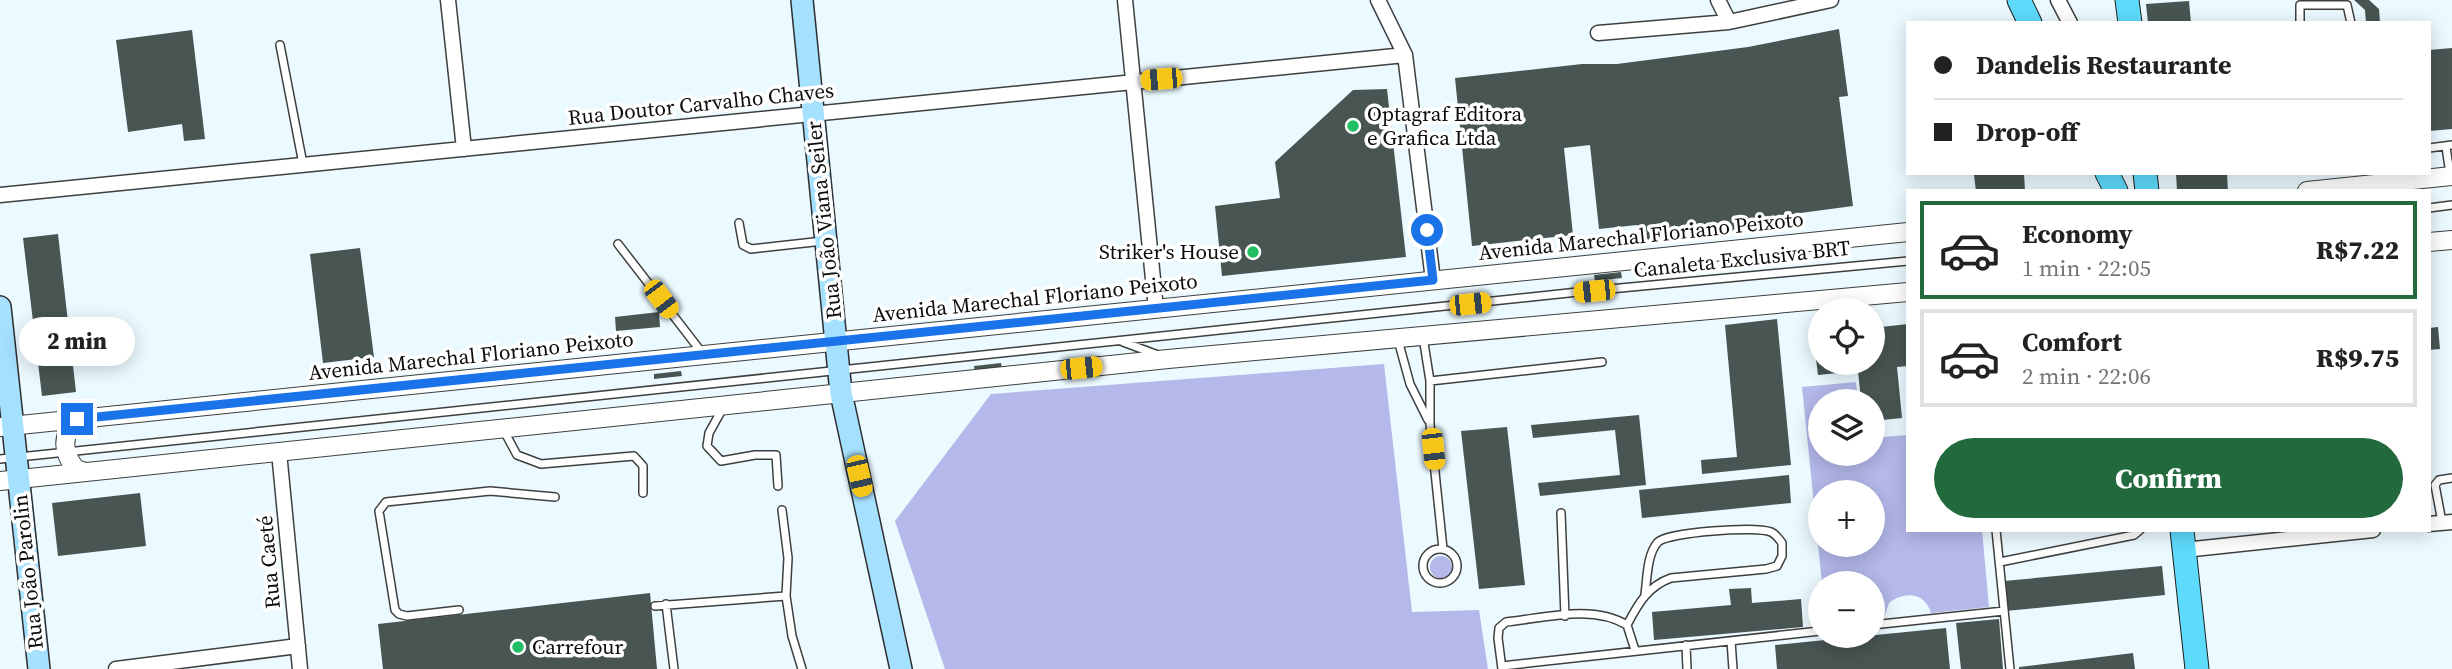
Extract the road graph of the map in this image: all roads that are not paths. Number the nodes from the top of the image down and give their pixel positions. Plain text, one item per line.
1 (448, 0) edge
2 (802, 0) edge
3 (1125, 0) edge
4 (1378, 0) edge
5 (1718, 0) edge
6 (1831, 0) edge
7 (2019, 0) edge
8 (2059, 0) edge
9 (2029, 21) edge
10 (2069, 21) edge
11 (2300, 21) edge
12 (2351, 21) edge
13 (1729, 22) junction
14 (1598, 33) dead end
15 (280, 45) dead end
16 (1405, 55) junction
17 (1133, 82) junction
18 (813, 114) junction
19 (2449, 146) edge
20 (2431, 148) edge
21 (464, 149) junction
22 (303, 165) junction
23 (2451, 176) edge
24 (2387, 178) edge
25 (2319, 189) edge
26 (0, 195) edge
27 (2452, 205) edge
28 (2431, 208) edge
29 (739, 223) dead end
30 (1906, 232) edge
31 (2452, 240) edge
32 (826, 241) junction
33 (2431, 242) edge
34 (618, 244) dead end
35 (1906, 261) edge
36 (1433, 280) junction
37 (1906, 292) edge
38 (0, 307) edge
39 (1156, 309) junction
40 (1423, 336) junction
41 (1397, 338) junction
42 (1119, 341) junction
43 (836, 342) junction
44 (704, 355) junction
45 (1168, 359) junction
46 (1602, 362) dead end
47 (839, 370) junction
48 (1430, 381) junction
49 (841, 393) junction
50 (724, 405) junction
51 (77, 419) junction
52 (1430, 424) junction
53 (6, 427) edge
54 (503, 428) junction
55 (65, 452) junction
56 (279, 452) junction
57 (8, 458) edge
58 (85, 472) junction
59 (2452, 478) edge
60 (9, 480) edge
61 (778, 486) dead end
62 (643, 494) dead end
63 (555, 497) dead end
64 (782, 510) dead end
65 (1561, 513) dead end
66 (2441, 523) edge
67 (1996, 532) edge
68 (2137, 532) edge
69 (2335, 532) edge
70 (2183, 540) edge
71 (1443, 549) junction
72 (2000, 562) junction
73 (1645, 595) junction
74 (786, 596) junction
75 (666, 604) junction
76 (655, 606) dead end
77 (459, 610) dead end
78 (2004, 611) junction
79 (1566, 616) junction
80 (1885, 624) edge
81 (1627, 625) junction
82 (1808, 632) edge
83 (1731, 640) junction
84 (897, 644) junction
85 (1686, 645) junction
86 (298, 646) junction
87 (1635, 650) junction
88 (1502, 668) edge
89 (39, 669) edge
90 (116, 669) edge
91 (300, 669) edge
92 (674, 669) edge
93 (802, 669) edge
94 (901, 669) edge
95 (908, 669) edge
96 (1687, 669) edge
97 (1733, 669) edge
98 (2010, 669) edge
99 (2197, 669) edge

1 - 21 street
2 - 18 main road, Rua João Viana Seiler
3 - 17 street
4 - 16 street
5 - 13 street
6 - 13 street
7 - 9 main road
8 - 10 street
11 - 12 lane
13 - 14 street
15 - 22 lane
16 - 17 street, Rua Doutor Carvalho Chaves
16 - 36 street
17 - 18 street, Rua Doutor Carvalho Chaves
17 - 39 street
18 - 21 street, Rua Doutor Carvalho Chaves
18 - 32 main road, Rua João Viana Seiler
19 - 20 lane
19 - 23 lane
21 - 22 street, Rua Doutor Carvalho Chaves
22 - 26 street, Rua Doutor Carvalho Chaves
23 - 24 street
24 - 25 street
27 - 28 lane
29 - 32 lane
30 - 36 street, Avenida Marechal Floriano Peixoto
31 - 33 street
32 - 43 main road, Rua João Viana Seiler
34 - 44 lane
35 - 42 lane, Canaleta Exclusiva BRT
36 - 39 street, Avenida Marechal Floriano Peixoto
37 - 40 street
38 - 53 main road, Rua João Parolin
39 - 43 street, Avenida Marechal Floriano Peixoto
40 - 41 street
40 - 48 lane
41 - 45 street
41 - 52 lane
42 - 45 lane, Canaleta Exclusiva BRT
42 - 47 lane, Canaleta Exclusiva BRT
43 - 44 street, Avenida Marechal Floriano Peixoto
43 - 47 main road, Rua João Viana Seiler
44 - 51 street, Avenida Marechal Floriano Peixoto
45 - 49 street
46 - 48 lane
47 - 49 main road, Rua João Viana Seiler
47 - 55 lane, Canaleta Exclusiva BRT
48 - 52 lane
49 - 50 street
49 - 84 main road, Rua João Viana Seiler
50 - 54 street
50 - 61 lane
51 - 53 street, Avenida Marechal Floriano Peixoto
51 - 55 street
52 - 71 lane
53 - 57 main road, Rua João Parolin
54 - 56 street
54 - 62 lane
55 - 57 lane, Canaleta Exclusiva BRT
55 - 58 street
56 - 58 street
56 - 86 street, Rua Caeté
57 - 60 main road, Rua João Parolin
58 - 60 street
59 - 66 lane
60 - 89 main road, Rua João Parolin
63 - 77 lane
64 - 74 lane
65 - 79 lane
67 - 72 lane
68 - 72 lane
69 - 70 street
70 - 99 main road
71 - 71 lane
72 - 78 lane
73 - 73 lane
73 - 81 lane
74 - 75 lane
74 - 93 lane
75 - 76 lane
75 - 92 lane
78 - 80 lane
78 - 98 lane
79 - 81 lane
79 - 88 lane
81 - 87 lane
82 - 83 lane
83 - 85 lane
83 - 97 lane
84 - 94 main road, Rua João Viana Seiler
84 - 95 main road, Rua João Viana Seiler
85 - 87 lane
85 - 96 lane
86 - 90 street
86 - 91 street, Rua Caeté
87 - 88 lane

